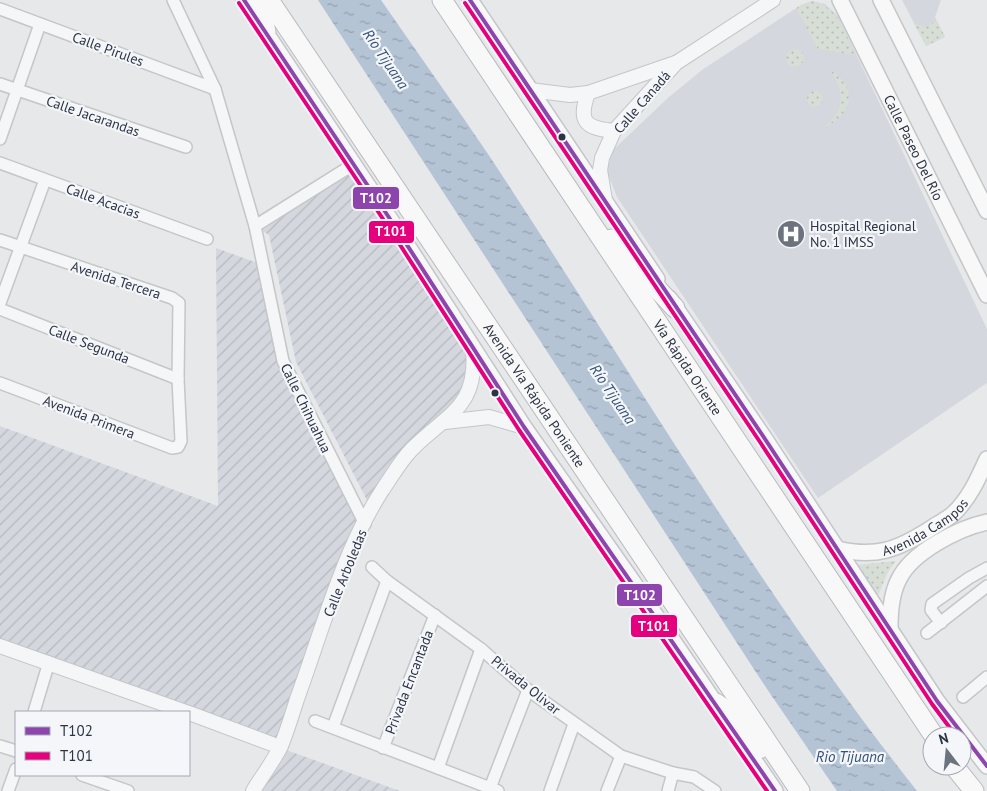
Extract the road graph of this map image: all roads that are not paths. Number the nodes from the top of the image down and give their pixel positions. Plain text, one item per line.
1 (173, 0) edge
2 (244, 0) edge
3 (254, 0) edge
4 (270, 0) edge
5 (442, 0) edge
6 (470, 0) edge
7 (773, 0) edge
8 (840, 0) edge
9 (886, 4) edge
10 (0, 9) edge
11 (40, 24) junction
12 (266, 32) junction
13 (676, 63) junction
14 (0, 84) edge
15 (215, 89) junction
16 (16, 90) junction
17 (530, 90) junction
18 (588, 93) junction
19 (614, 132) junction
20 (0, 139) edge
21 (186, 147) dead end
22 (0, 163) edge
23 (354, 164) junction
24 (45, 180) junction
25 (605, 200) junction
26 (577, 204) junction
27 (987, 211) edge
28 (255, 226) junction
29 (207, 238) dead end
30 (0, 240) edge
31 (21, 248) junction
32 (987, 295) edge
33 (0, 304) edge
34 (675, 308) junction
35 (0, 309) edge
36 (473, 349) junction
37 (178, 379) junction
38 (0, 383) edge
39 (445, 422) junction
40 (524, 427) junction
41 (178, 447) joint
42 (987, 460) edge
43 (987, 522) edge
44 (364, 524) junction
45 (837, 549) junction
46 (372, 567) dead end
47 (987, 568) edge
48 (387, 581) junction
49 (987, 586) edge
50 (435, 615) junction
51 (941, 623) junction
52 (890, 628) junction
53 (927, 633) dead end
54 (0, 646) edge
55 (481, 649) junction
56 (49, 662) junction
57 (987, 677) edge
58 (528, 690) junction
59 (963, 697) dead end
60 (716, 703) junction
61 (34, 711) edge
62 (182, 711) edge
63 (190, 714) edge
64 (315, 721) dead end
65 (574, 724) junction
66 (927, 726) edge
67 (333, 727) junction
68 (0, 746) edge
69 (280, 747) junction
70 (383, 748) junction
71 (15, 751) edge
72 (621, 756) junction
73 (987, 766) edge
74 (438, 768) junction
75 (15, 772) edge
76 (673, 773) junction
77 (85, 776) edge
78 (962, 776) edge
79 (494, 790) edge
80 (8, 791) edge
81 (128, 791) edge
82 (253, 791) edge
83 (550, 791) edge
84 (607, 791) edge
85 (668, 791) edge
86 (714, 791) edge
87 (775, 791) edge
88 (799, 791) edge
89 (974, 791) edge

1 - 15 street, Calle Chihuahua
2 - 12 main road
3 - 12 highway
4 - 88 highway, Avenida Vía Rápida Poniente
5 - 26 highway, Vía Rápida Oriente
6 - 17 main road
7 - 13 street, Calle Canadá
8 - 32 main road, Calle Paseo Del Río
9 - 27 main road
10 - 11 street, Calle Pirules
11 - 15 street, Calle Pirules
11 - 16 street
12 - 23 main road
13 - 18 street, Calle Canadá
13 - 19 street, Calle Canadá
14 - 16 street, Calle Jacarandas
15 - 28 street, Calle Chihuahua
16 - 20 street
16 - 21 street, Calle Jacarandas
17 - 18 street, Calle Canadá
17 - 25 main road
18 - 19 street
19 - 25 street, Calle Canadá
22 - 24 street, Calle Acacias
23 - 28 street
23 - 36 main road
24 - 29 street, Calle Acacias
24 - 31 street
25 - 34 main road
26 - 34 highway
26 - 66 highway, Vía Rápida Oriente
28 - 44 street, Calle Chihuahua
30 - 31 street, Avenida Tercera
31 - 33 street
31 - 37 street, Avenida Tercera
34 - 45 main road
35 - 37 street, Calle Segunda
36 - 39 street, Calle Arboledas
36 - 40 main road
37 - 41 street, Avenida Tercera
38 - 41 street, Avenida Primera
39 - 40 street
39 - 44 street, Calle Arboledas
40 - 60 main road
42 - 45 main road, Avenida Campos
43 - 52 main road, Avenida Campos
44 - 69 street, Calle Arboledas
45 - 52 main road
46 - 48 street, Privada Olivar
47 - 51 street
48 - 50 street, Privada Olivar
48 - 67 street
49 - 51 street
50 - 55 street, Privada Olivar
50 - 70 street, Privada Encantada
51 - 53 street
52 - 73 main road
54 - 56 street
55 - 58 street, Privada Olivar
55 - 74 street
56 - 61 street
56 - 62 street
57 - 59 street
58 - 65 street, Privada Olivar
58 - 79 street
60 - 87 main road
60 - 88 highway
63 - 69 street
64 - 67 street
65 - 72 street, Privada Olivar
65 - 83 street
67 - 70 street
68 - 71 street
69 - 82 street, Calle Arboledas
70 - 74 street
72 - 76 street, Privada Olivar
72 - 84 street
74 - 79 street
75 - 80 street
76 - 85 street
76 - 86 street, Privada Olivar
77 - 81 street
78 - 89 highway

